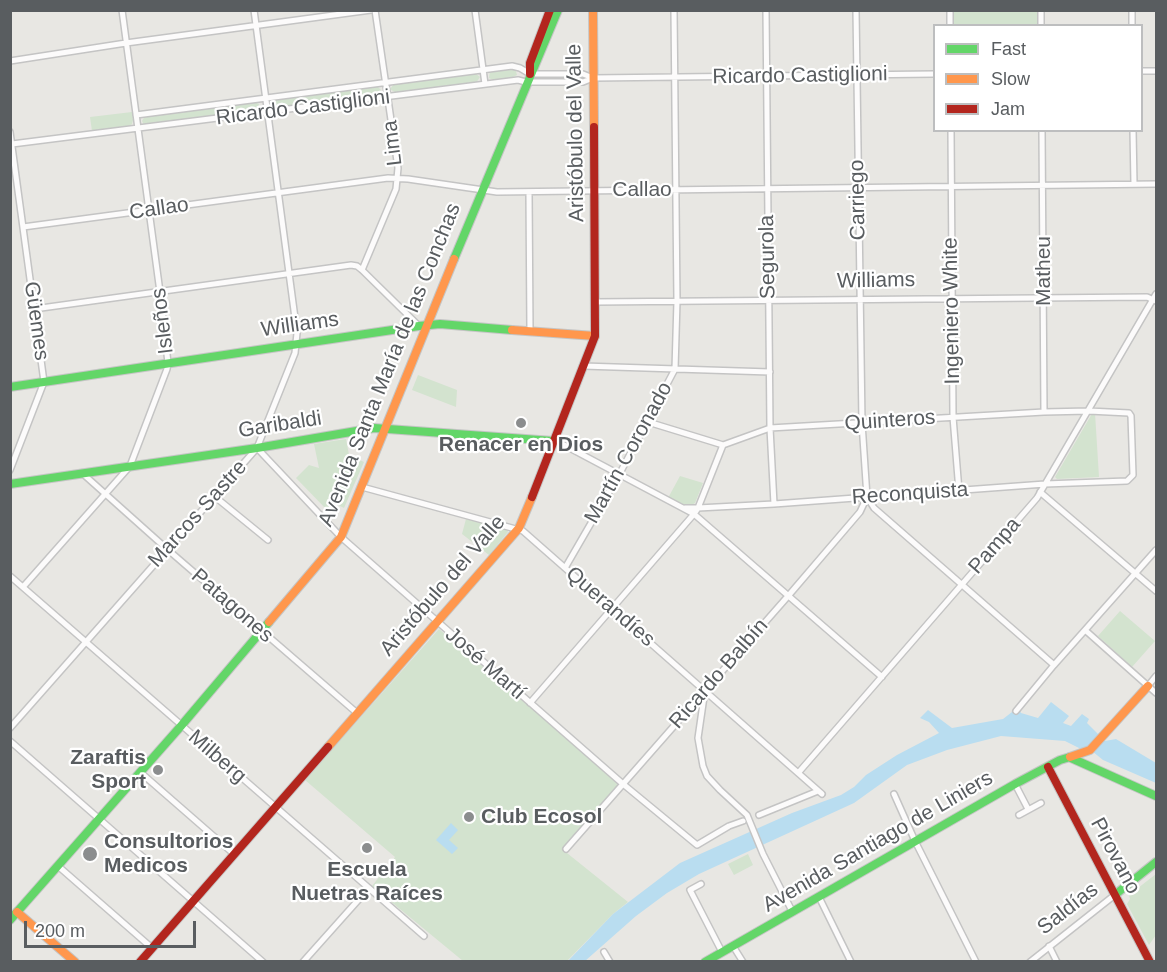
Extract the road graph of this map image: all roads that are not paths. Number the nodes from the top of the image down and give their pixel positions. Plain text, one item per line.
1 (122, 10) edge
2 (254, 10) edge
3 (373, 10) edge
4 (476, 10) edge
5 (550, 10) edge
6 (558, 10) edge
7 (593, 10) edge
8 (674, 10) edge
9 (766, 10) edge
10 (856, 10) edge
11 (256, 25) junction
12 (126, 43) junction
13 (10, 61) edge
14 (484, 70) junction
15 (933, 74) edge
16 (856, 75) junction
17 (766, 76) junction
18 (528, 78) junction
19 (593, 78) junction
20 (675, 78) junction
21 (386, 83) junction
22 (485, 84) junction
23 (387, 97) junction
24 (266, 98) junction
25 (268, 113) junction
26 (136, 115) junction
27 (138, 129) junction
28 (10, 132) edge
29 (951, 132) edge
30 (1042, 132) edge
31 (1133, 132) edge
32 (12, 144) junction
33 (397, 178) junction
34 (1134, 184) junction
35 (1156, 184) edge
36 (1043, 186) junction
37 (858, 188) junction
38 (951, 188) junction
39 (766, 189) junction
40 (482, 190) junction
41 (595, 190) junction
42 (676, 190) junction
43 (529, 192) junction
44 (279, 193) junction
45 (149, 211) junction
46 (23, 227) junction
47 (362, 270) junction
48 (289, 274) junction
49 (160, 292) junction
50 (952, 298) junction
51 (1044, 298) junction
52 (1155, 298) edge
53 (860, 299) junction
54 (770, 300) junction
55 (677, 301) junction
56 (595, 302) junction
57 (34, 309) junction
58 (423, 326) junction
59 (530, 331) junction
60 (596, 336) junction
61 (296, 344) junction
62 (168, 363) junction
63 (584, 366) junction
64 (675, 369) junction
65 (770, 372) junction
66 (44, 382) junction
67 (10, 387) edge
68 (1089, 411) junction
69 (1044, 412) junction
70 (953, 417) junction
71 (648, 422) junction
72 (862, 423) junction
73 (770, 428) junction
74 (386, 429) junction
75 (553, 441) junction
76 (723, 445) junction
77 (257, 448) junction
78 (130, 466) junction
79 (10, 470) edge
80 (82, 473) junction
81 (620, 473) junction
82 (1133, 476) joint
83 (10, 484) edge
84 (1045, 484) junction
85 (362, 487) junction
86 (959, 491) junction
87 (1040, 492) junction
88 (105, 494) junction
89 (214, 496) junction
90 (867, 497) junction
91 (774, 504) junction
92 (696, 511) junction
93 (519, 528) junction
94 (341, 537) junction
95 (268, 540) dead end
96 (166, 549) junction
97 (1156, 550) edge
98 (565, 568) junction
99 (1136, 573) junction
100 (10, 576) edge
101 (961, 585) junction
102 (23, 588) junction
103 (1156, 591) edge
104 (789, 595) junction
105 (611, 608) junction
106 (436, 621) junction
107 (1085, 630) junction
108 (262, 632) junction
109 (85, 642) junction
110 (1054, 665) junction
111 (1156, 676) edge
112 (882, 677) junction
113 (1148, 686) junction
114 (705, 690) junction
115 (1156, 693) edge
116 (531, 703) junction
117 (1016, 711) dead end
118 (357, 713) junction
119 (181, 726) junction
120 (10, 728) edge
121 (10, 741) edge
122 (1090, 750) junction
123 (1070, 757) junction
124 (1048, 767) junction
125 (1097, 769) junction
126 (140, 772) junction
127 (799, 772) junction
128 (623, 783) junction
129 (1015, 784) junction
130 (894, 794) dead end
131 (1156, 796) edge
132 (1041, 803) dead end
133 (275, 807) junction
134 (1028, 809) junction
135 (759, 815) dead end
136 (1019, 815) dead end
137 (99, 818) junction
138 (742, 820) dead end
139 (915, 842) junction
140 (566, 849) dead end
141 (234, 854) junction
142 (1156, 862) edge
143 (58, 866) junction
144 (701, 884) dead end
145 (369, 888) junction
146 (1116, 894) junction
147 (819, 897) junction
148 (193, 901) junction
149 (14, 909) edge
150 (792, 912) junction
151 (10, 920) edge
152 (424, 936) dead end
153 (733, 946) junction
154 (1049, 946) junction
155 (152, 948) junction
156 (604, 952) dead end
157 (722, 952) junction
158 (75, 962) edge
159 (140, 962) edge
160 (263, 962) edge
161 (303, 962) edge
162 (610, 962) edge
163 (705, 962) edge
164 (743, 962) edge
165 (851, 962) edge
166 (976, 962) edge
167 (1030, 962) edge
168 (1057, 962) edge
169 (1150, 962) edge

1 - 12 street, Isleños
2 - 11 street, Marcos Sastre
3 - 11 street
3 - 21 street, Lima
4 - 14 street
5 - 18 street, Avenida Santa María de las Conchas
6 - 18 street, Avenida Santa María de las Conchas
7 - 19 street, Aristóbulo del Valle
8 - 20 street, Martín Coronado
9 - 17 street, Segurola
10 - 16 street, Carriego
11 - 12 street
11 - 24 street, Marcos Sastre
12 - 13 street
12 - 26 street, Isleños
14 - 18 street, Ricardo Castiglioni
14 - 21 street, Ricardo Castiglioni
14 - 22 street
15 - 16 street, Ricardo Castiglioni
16 - 17 street, Ricardo Castiglioni
16 - 37 street, Carriego
17 - 20 street, Ricardo Castiglioni
17 - 39 street, Segurola
18 - 19 street, Ricardo Castiglioni
18 - 22 street, Ricardo Castiglioni
18 - 40 street, Avenida Santa María de las Conchas
19 - 20 street, Ricardo Castiglioni
19 - 41 street, Aristóbulo del Valle
20 - 42 street, Martín Coronado
21 - 23 street, Lima
21 - 24 street, Ricardo Castiglioni
22 - 23 street, Ricardo Castiglioni
23 - 25 street, Ricardo Castiglioni
23 - 33 street, Lima
24 - 25 street, Marcos Sastre
24 - 26 street, Ricardo Castiglioni
25 - 27 street, Ricardo Castiglioni
25 - 44 street, Marcos Sastre
26 - 27 street, Isleños
27 - 32 street, Ricardo Castiglioni
27 - 45 street, Isleños
28 - 32 street, Güemes
29 - 38 street, Ingeniero White
30 - 36 street, Matheu
31 - 34 street
32 - 46 street, Güemes
33 - 40 street, Callao
33 - 44 street, Callao
33 - 47 street, Lima
34 - 35 street, Callao
34 - 36 street, Callao
36 - 38 street, Callao
36 - 51 street, Matheu
37 - 38 street, Callao
37 - 39 street, Callao
37 - 53 street, Carriego
38 - 50 street, Ingeniero White
39 - 42 street, Callao
39 - 54 street, Segurola
40 - 43 street, Callao
40 - 58 street, Avenida Santa María de las Conchas
41 - 42 street, Callao
41 - 43 street, Callao
41 - 56 street, Aristóbulo del Valle
42 - 55 street, Martín Coronado
43 - 59 street
44 - 45 street, Callao
44 - 48 street, Marcos Sastre
45 - 46 street, Callao
45 - 49 street, Isleños
46 - 57 street, Güemes
47 - 48 street
47 - 58 street
48 - 49 street
48 - 61 street, Marcos Sastre
49 - 57 street
49 - 62 street, Isleños
50 - 51 street, Williams
50 - 53 street, Williams
50 - 70 street, Ingeniero White
51 - 52 street, Williams
51 - 69 street, Matheu
52 - 68 street, Pampa
53 - 54 street, Williams
53 - 72 street, Carriego
54 - 55 street, Williams
54 - 65 street, Segurola
55 - 56 street, Williams
55 - 64 street, Martín Coronado
56 - 60 street, Aristóbulo del Valle
57 - 66 street, Güemes
58 - 59 street, Williams
58 - 61 street, Williams
58 - 74 street, Avenida Santa María de las Conchas
59 - 60 street, Williams
60 - 63 street, Aristóbulo del Valle
61 - 62 street, Williams
61 - 77 street, Marcos Sastre
62 - 66 street, Williams
62 - 78 street, Isleños
63 - 64 street
63 - 75 street, Aristóbulo del Valle
64 - 65 street
64 - 71 street, Martín Coronado
65 - 73 street, Segurola
66 - 67 street, Williams
66 - 79 street, Güemes
68 - 69 street, Quinteros
68 - 82 street, Quinteros
68 - 84 street, Pampa
69 - 70 street, Quinteros
70 - 72 street, Quinteros
70 - 86 street, Ingeniero White
71 - 76 street
71 - 81 street, Martín Coronado
72 - 73 street, Quinteros
72 - 90 street, Carriego
73 - 76 street, Quinteros
73 - 91 street, Segurola
74 - 75 street, Garibaldi
74 - 77 street, Garibaldi
74 - 85 street, Avenida Santa María de las Conchas
75 - 81 street, Garibaldi
75 - 93 street, Aristóbulo del Valle
76 - 92 street
77 - 78 street, Garibaldi
77 - 89 street, Marcos Sastre
77 - 94 street, José Martí
78 - 80 street, Garibaldi
78 - 88 street, Isleños
80 - 83 street, Garibaldi
80 - 88 street, Patagones
81 - 92 street, Garibaldi
81 - 98 street, Martín Coronado
82 - 84 street, Reconquista
84 - 86 street, Reconquista
84 - 87 street, Pampa
85 - 93 street, Querandíes
85 - 94 street, Avenida Santa María de las Conchas
86 - 90 street, Reconquista
87 - 99 street
87 - 101 street, Pampa
88 - 96 street, Patagones
88 - 102 street, Isleños
89 - 95 street
89 - 96 street, Marcos Sastre
90 - 91 street, Reconquista
90 - 101 street
90 - 104 street, Ricardo Balbín
91 - 92 street, Reconquista
92 - 104 street, Garibaldi
92 - 105 street
93 - 98 street, Querandíes
93 - 106 street, Aristóbulo del Valle
94 - 106 street, José Martí
94 - 108 street, Avenida Santa María de las Conchas
96 - 108 street, Patagones
96 - 109 street, Marcos Sastre
97 - 99 street
98 - 105 street, Querandíes
99 - 103 street
99 - 107 street
100 - 102 street, Milberg
101 - 110 street
101 - 112 street, Pampa
102 - 109 street, Milberg
104 - 112 street, Garibaldi
104 - 114 street, Ricardo Balbín
105 - 114 street, Querandíes
105 - 116 street
106 - 116 street, José Martí
106 - 118 street, Aristóbulo del Valle
107 - 110 street
107 - 113 street
108 - 118 street, Patagones
108 - 119 street, Avenida Santa María de las Conchas
109 - 119 street, Milberg
109 - 120 street, Marcos Sastre
110 - 117 street
111 - 113 street
112 - 127 street, Pampa
113 - 115 street
113 - 122 street
114 - 127 street, Querandíes
114 - 128 street, Ricardo Balbín
114 - 150 street
116 - 128 street, José Martí
118 - 133 street, Aristóbulo del Valle
119 - 126 street, Avenida Santa María de las Conchas
119 - 133 street, Milberg
121 - 137 street
122 - 123 street, Avenida Santiago de Liniers
122 - 125 street
123 - 124 street, Avenida Santiago de Liniers
123 - 125 street
124 - 129 street, Avenida Santiago de Liniers
124 - 146 street, Pirovano
125 - 131 street
126 - 137 street, Avenida Santa María de las Conchas
126 - 141 street
127 - 135 street, Querandíes
128 - 138 street, José Martí
128 - 140 street, Ricardo Balbín
129 - 134 street
129 - 139 street, Avenida Santiago de Liniers
130 - 139 street
132 - 134 street
133 - 141 street, Aristóbulo del Valle
133 - 145 street, Milberg
134 - 136 street
137 - 143 street, Avenida Santa María de las Conchas
137 - 148 street
139 - 147 street, Avenida Santiago de Liniers
139 - 166 street
141 - 148 street, Aristóbulo del Valle
142 - 146 street, Saldías
143 - 149 street, Avenida Santa María de las Conchas
143 - 155 street
144 - 157 street
145 - 152 street, Milberg
145 - 161 street
146 - 154 street, Saldías
146 - 169 street, Pirovano
147 - 150 street, Avenida Santiago de Liniers
147 - 165 street
148 - 155 street, Aristóbulo del Valle
148 - 160 street
149 - 151 street, Avenida Santa María de las Conchas
149 - 158 street
150 - 153 street, Avenida Santiago de Liniers
153 - 157 street, Avenida Santiago de Liniers
153 - 164 street
154 - 167 street, Saldías
154 - 168 street
155 - 159 street, Aristóbulo del Valle
156 - 162 street
157 - 163 street, Avenida Santiago de Liniers

